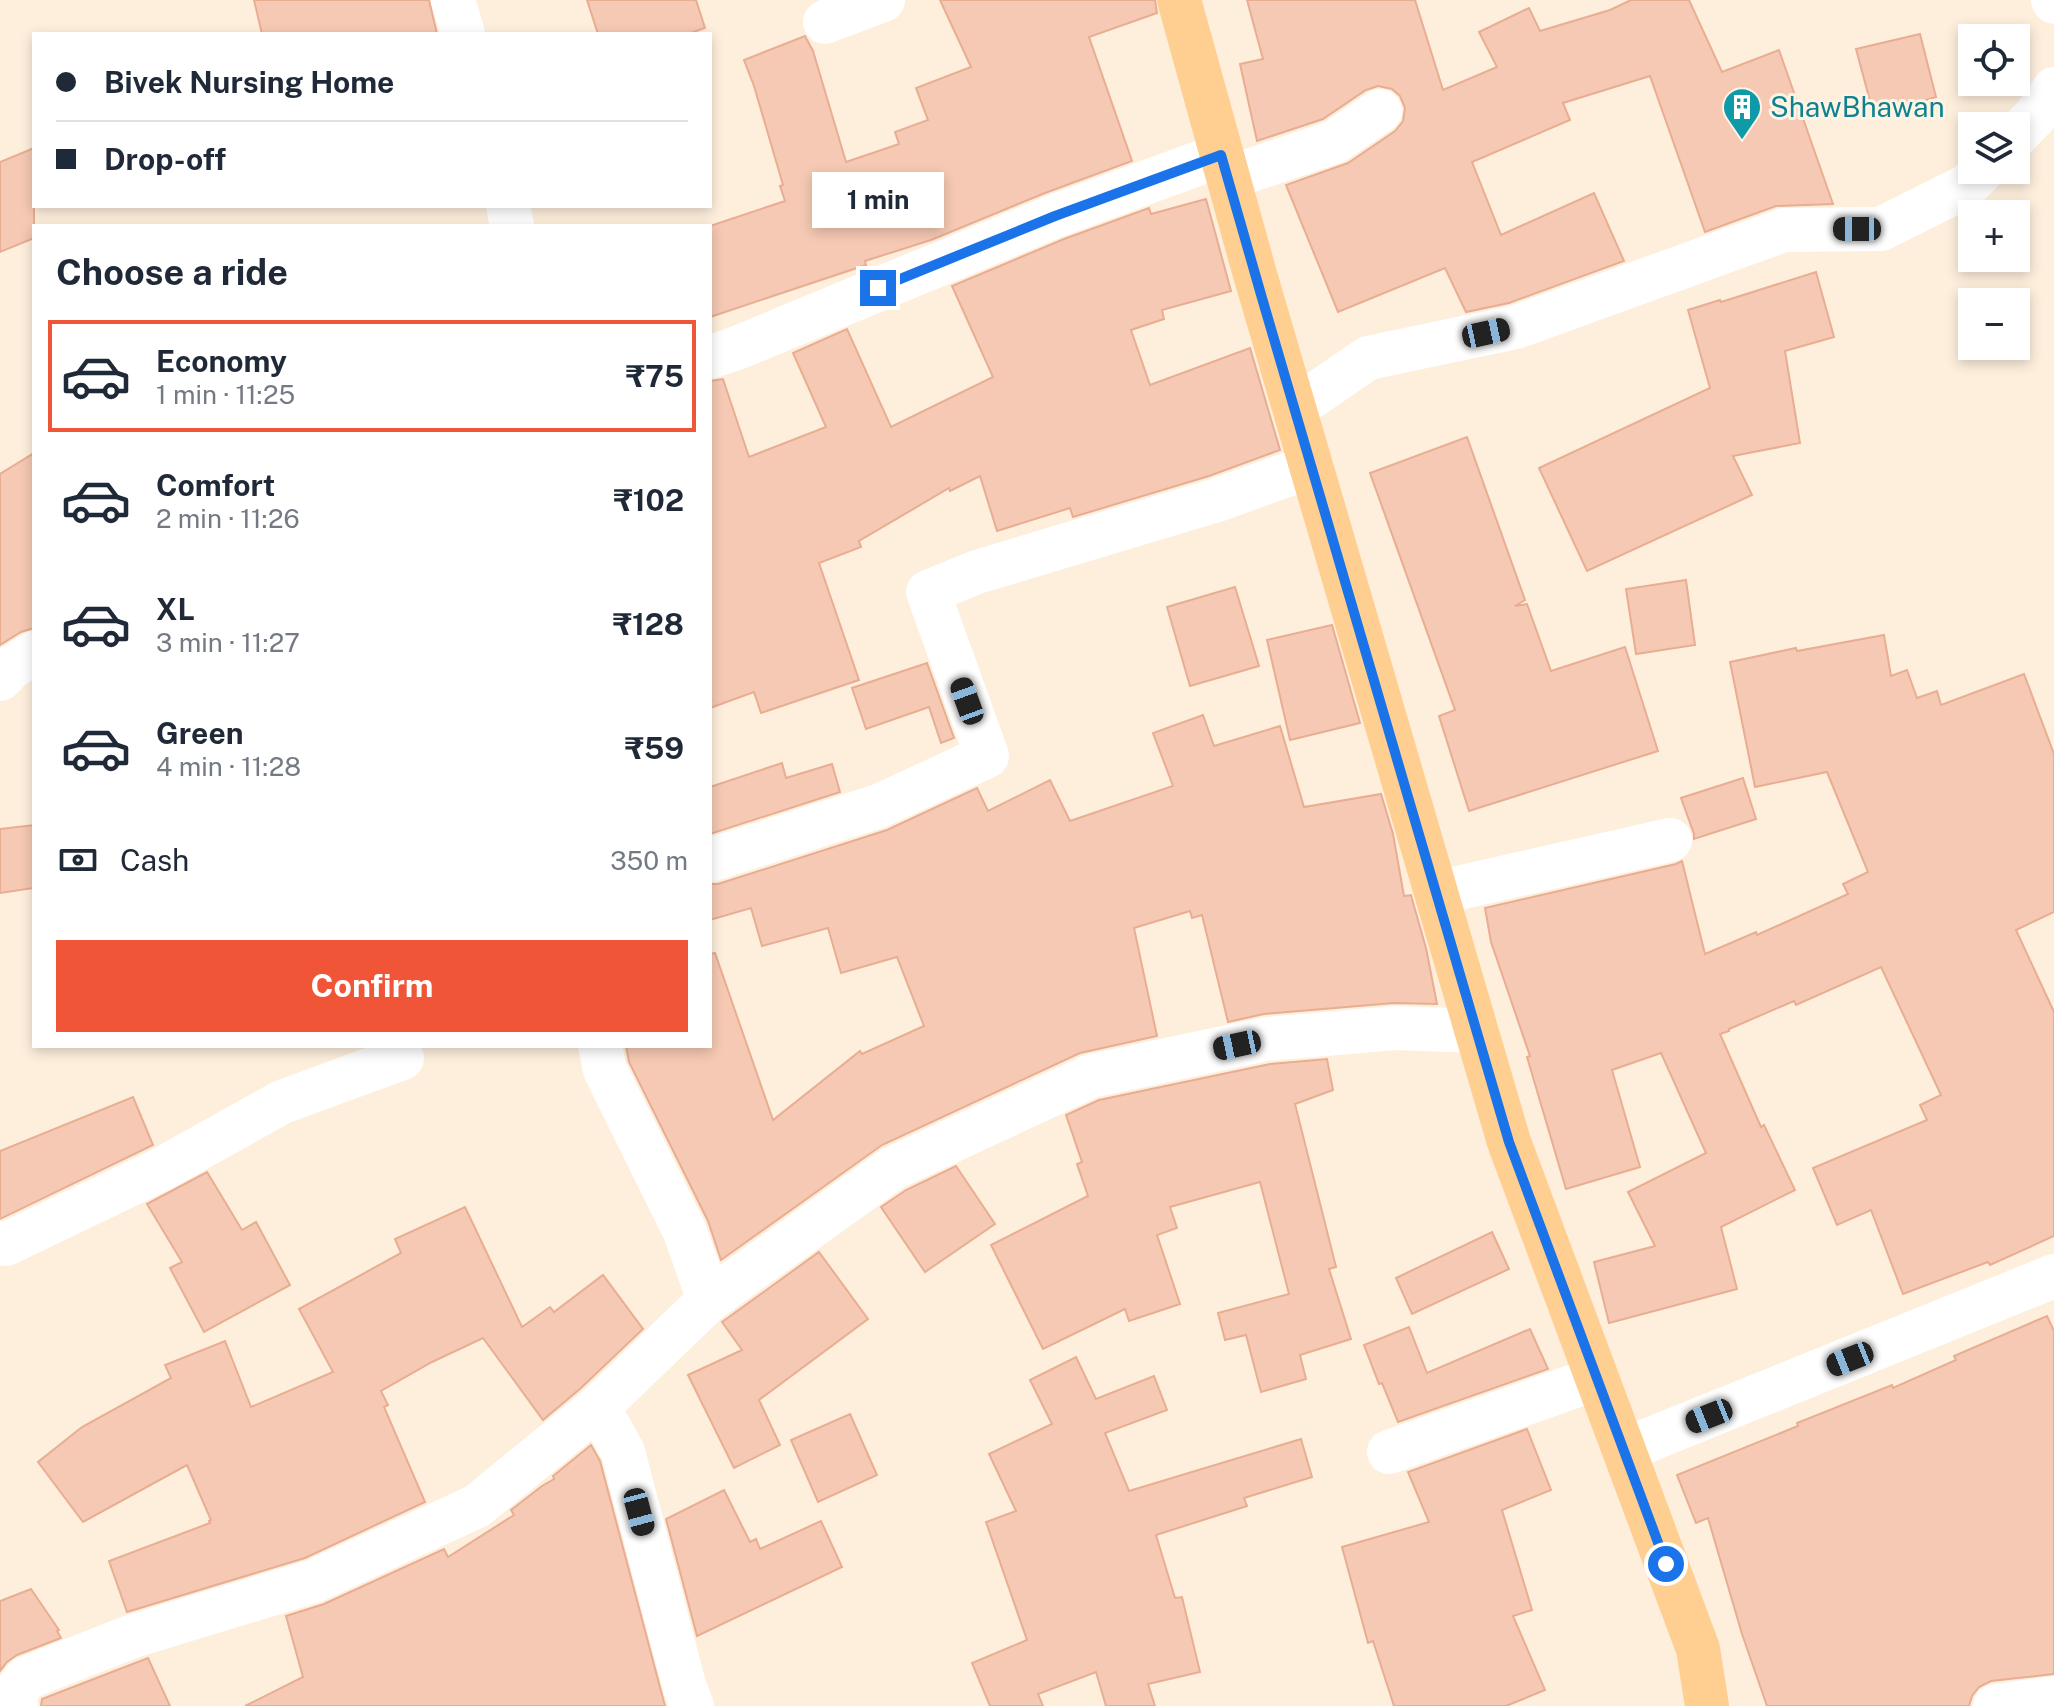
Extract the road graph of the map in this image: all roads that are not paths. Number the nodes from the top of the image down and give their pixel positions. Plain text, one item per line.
1 (453, 0) edge
2 (883, 0) edge
3 (1179, 0) edge
4 (825, 22) dead end
5 (462, 32) edge
6 (2054, 89) edge
7 (1380, 111) dead end
8 (2030, 121) edge
9 (1225, 166) junction
10 (1969, 184) edge
11 (712, 356) edge
12 (1294, 409) junction
13 (1311, 466) junction
14 (32, 654) edge
15 (0, 679) edge
16 (1670, 840) dead end
17 (712, 859) edge
18 (1436, 893) junction
19 (1477, 1031) junction
20 (600, 1048) edge
21 (402, 1058) dead end
22 (0, 1243) edge
23 (2052, 1284) edge
24 (709, 1300) junction
25 (1597, 1378) junction
26 (598, 1407) junction
27 (1624, 1450) junction
28 (1389, 1452) dead end
29 (2054, 1698) edge
30 (16, 1706) edge
31 (692, 1706) edge
32 (1707, 1706) edge
33 (1995, 1706) edge

1 - 5 street
2 - 4 street
3 - 9 main road
6 - 8 street
7 - 9 street
9 - 11 street
9 - 12 main road
10 - 12 street
12 - 13 main road
13 - 17 street
13 - 18 main road
14 - 15 street
16 - 18 street
18 - 19 main road
19 - 24 street
19 - 25 main road
20 - 24 street
21 - 22 street
23 - 27 street
24 - 26 street
25 - 27 main road
25 - 28 street
26 - 30 street
26 - 31 street
27 - 32 main road
29 - 33 street

